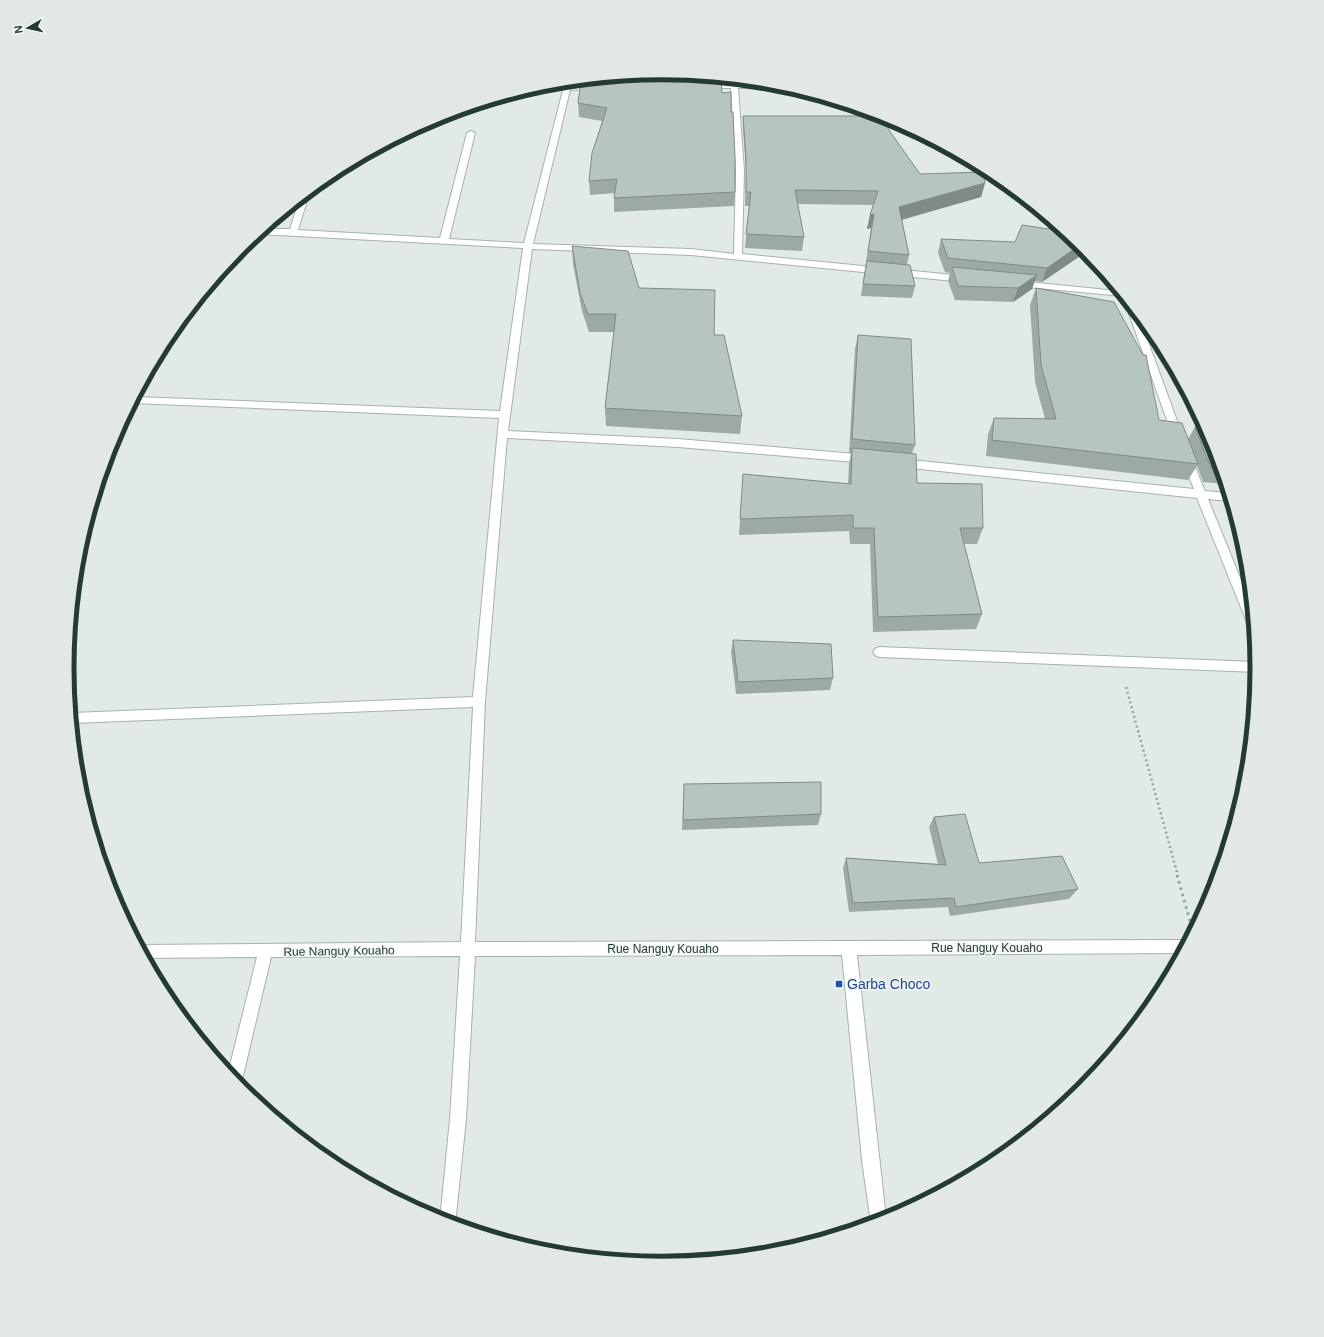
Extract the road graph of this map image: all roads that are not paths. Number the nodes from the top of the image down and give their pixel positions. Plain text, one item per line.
1 (720, 84) edge
2 (733, 85) edge
3 (586, 86) edge
4 (695, 86) edge
5 (607, 87) edge
6 (567, 89) edge
7 (471, 133) dead end
8 (302, 204) edge
9 (268, 232) edge
10 (293, 232) junction
11 (444, 241) junction
12 (528, 246) junction
13 (738, 257) junction
14 (972, 280) edge
15 (1012, 284) edge
16 (1114, 293) edge
17 (1136, 322) edge
18 (139, 400) edge
19 (504, 415) junction
20 (503, 434) junction
21 (879, 460) edge
22 (894, 462) edge
23 (1200, 494) junction
24 (1224, 497) edge
25 (1247, 607) edge
26 (879, 652) dead end
27 (1250, 667) edge
28 (479, 702) junction
29 (76, 718) edge
30 (1180, 946) edge
31 (849, 949) junction
32 (468, 950) junction
33 (147, 951) edge
34 (265, 952) junction
35 (236, 1073) edge
36 (449, 1216) edge
37 (877, 1216) edge

1 - 4 street
2 - 13 street
3 - 5 street
6 - 12 street
7 - 11 street
8 - 10 street
9 - 10 street
10 - 11 street
11 - 12 street
12 - 13 street
12 - 19 street
13 - 14 street
15 - 16 street
17 - 23 street
18 - 19 street
19 - 20 street
20 - 21 street
20 - 28 street
22 - 23 street
23 - 24 street
23 - 25 street
26 - 27 street
28 - 29 street
28 - 32 street
30 - 31 street, Rue Nanguy Kouaho
31 - 32 street, Rue Nanguy Kouaho
31 - 37 street
32 - 34 street, Rue Nanguy Kouaho
32 - 36 street
33 - 34 street, Rue Nanguy Kouaho
34 - 35 street

